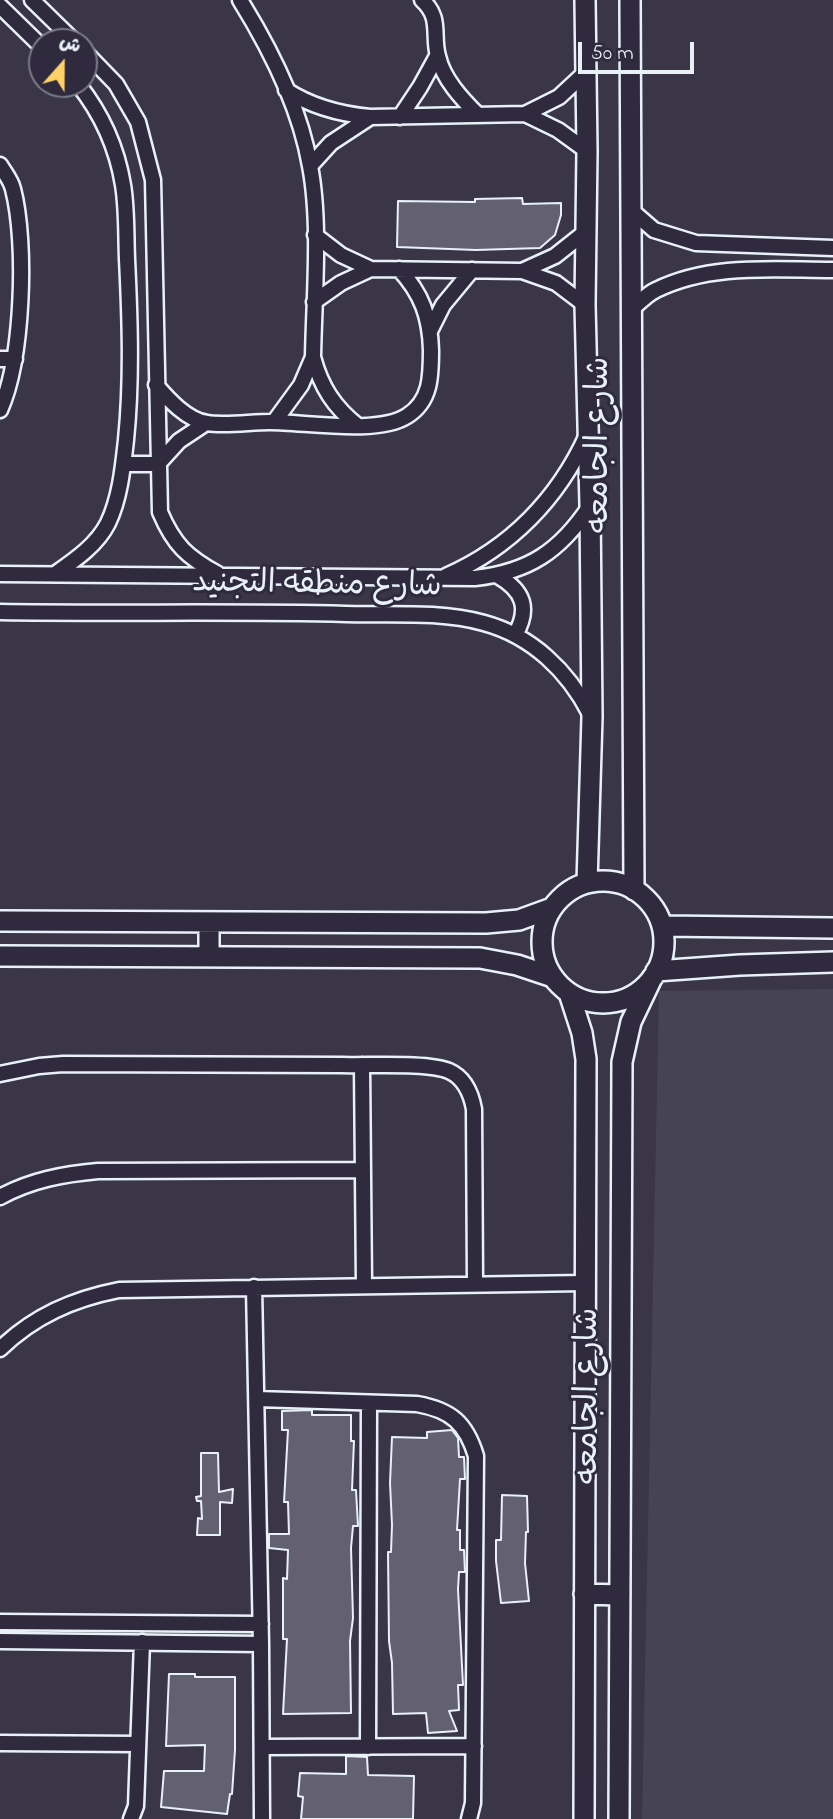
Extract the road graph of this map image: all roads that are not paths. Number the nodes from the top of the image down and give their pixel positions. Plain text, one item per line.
1 (240, 0) edge
2 (422, 0) edge
3 (585, 0) edge
4 (630, 0) edge
5 (35, 2) edge
6 (0, 6) edge
7 (18, 23) junction
8 (61, 28) edge
9 (28, 33) edge
10 (438, 56) junction
11 (98, 65) edge
12 (587, 71) junction
13 (286, 90) junction
14 (89, 98) edge
15 (525, 114) junction
16 (478, 115) junction
17 (370, 117) junction
18 (400, 117) junction
19 (587, 151) junction
20 (0, 165) edge
21 (310, 166) junction
22 (631, 210) junction
23 (584, 233) junction
24 (314, 235) junction
25 (833, 248) edge
26 (372, 269) junction
27 (399, 270) junction
28 (833, 270) edge
29 (472, 271) junction
30 (522, 271) junction
31 (314, 302) junction
32 (585, 305) junction
33 (130, 307) junction
34 (156, 307) junction
35 (631, 310) junction
36 (430, 331) junction
37 (313, 357) junction
38 (7, 359) edge
39 (156, 385) junction
40 (0, 410) edge
41 (274, 422) junction
42 (206, 423) junction
43 (358, 426) junction
44 (589, 431) junction
45 (124, 464) junction
46 (158, 464) junction
47 (590, 505) junction
48 (0, 574) edge
49 (55, 574) junction
50 (223, 576) junction
51 (498, 576) junction
52 (440, 578) junction
53 (0, 612) edge
54 (515, 635) junction
55 (592, 717) junction
56 (587, 883) junction
57 (634, 890) junction
58 (552, 908) junction
59 (0, 921) edge
60 (209, 922) junction
61 (662, 926) junction
62 (833, 928) edge
63 (0, 957) edge
64 (209, 957) junction
65 (833, 962) edge
66 (654, 975) junction
67 (553, 977) junction
68 (569, 993) junction
69 (362, 1065) junction
70 (0, 1074) edge
71 (363, 1170) junction
72 (0, 1197) edge
73 (585, 1283) junction
74 (475, 1284) junction
75 (364, 1286) junction
76 (254, 1287) junction
77 (0, 1349) edge
78 (257, 1399) junction
79 (369, 1403) junction
80 (584, 1594) junction
81 (620, 1595) junction
82 (0, 1622) edge
83 (261, 1624) junction
84 (0, 1641) edge
85 (142, 1642) junction
86 (261, 1644) junction
87 (0, 1743) edge
88 (138, 1744) junction
89 (474, 1746) junction
90 (262, 1747) junction
91 (368, 1747) junction
92 (131, 1819) edge
93 (262, 1819) edge
94 (469, 1819) edge
95 (584, 1819) edge
96 (619, 1819) edge

1 - 13 street
2 - 10 street
3 - 12 street, شارع الجامعه
4 - 22 street, شارع الجامعه
5 - 7 street
5 - 8 street
6 - 7 street
7 - 9 street
10 - 16 street
10 - 18 street
11 - 34 street
12 - 15 street
12 - 19 street, شارع الجامعه
13 - 17 street
13 - 21 street
14 - 33 street
15 - 16 street
15 - 19 street
16 - 18 street
17 - 18 street
17 - 21 street
19 - 23 street, شارع الجامعه
20 - 38 street
21 - 24 street
22 - 25 street
22 - 35 street, شارع الجامعه
23 - 30 street
23 - 32 street, شارع الجامعه
24 - 26 street
24 - 31 street
26 - 27 street
26 - 31 street
27 - 29 street
27 - 36 street
28 - 35 street
29 - 30 street
29 - 36 street
30 - 32 street
31 - 37 street
32 - 44 street, شارع الجامعه
33 - 34 street
33 - 45 street
34 - 39 street
35 - 57 street, شارع الجامعه
36 - 43 street
37 - 41 street
37 - 43 street
38 - 40 street
39 - 42 street
39 - 46 street
41 - 42 street
41 - 43 street
42 - 46 street
44 - 47 street, شارع الجامعه
44 - 52 street
45 - 46 street
45 - 49 street
46 - 50 street
47 - 51 street, شارع منطقه التجنيد
47 - 55 street, شارع الجامعه
48 - 49 street, شارع منطقه التجنيد
49 - 50 street, شارع منطقه التجنيد
50 - 52 street, شارع منطقه التجنيد
51 - 52 street, شارع منطقه التجنيد
51 - 54 street
53 - 54 street, شارع منطقه التجنيد
54 - 55 street, شارع منطقه التجنيد
55 - 56 street, شارع الجامعه
56 - 57 street
56 - 58 street
57 - 61 street
58 - 60 street
58 - 67 street
59 - 60 street
60 - 64 street
61 - 62 street
61 - 66 street
63 - 64 street
64 - 67 street
65 - 66 street
66 - 68 street
66 - 81 street, شارع الجامعه
67 - 68 street
68 - 73 street, شارع الجامعه
69 - 70 street
69 - 71 street
69 - 74 street
71 - 72 street
71 - 75 street
73 - 74 street
73 - 80 street, شارع الجامعه
74 - 75 street
75 - 76 street
76 - 77 street
76 - 78 street
78 - 79 street
78 - 83 street
79 - 89 street
79 - 91 street
80 - 81 street
80 - 95 street, شارع الجامعه
81 - 96 street, شارع الجامعه
82 - 83 street
83 - 86 street
84 - 85 street
85 - 86 street
85 - 88 street
86 - 90 street
87 - 88 street
88 - 92 street
89 - 91 street
89 - 94 street
90 - 91 street
90 - 93 street

